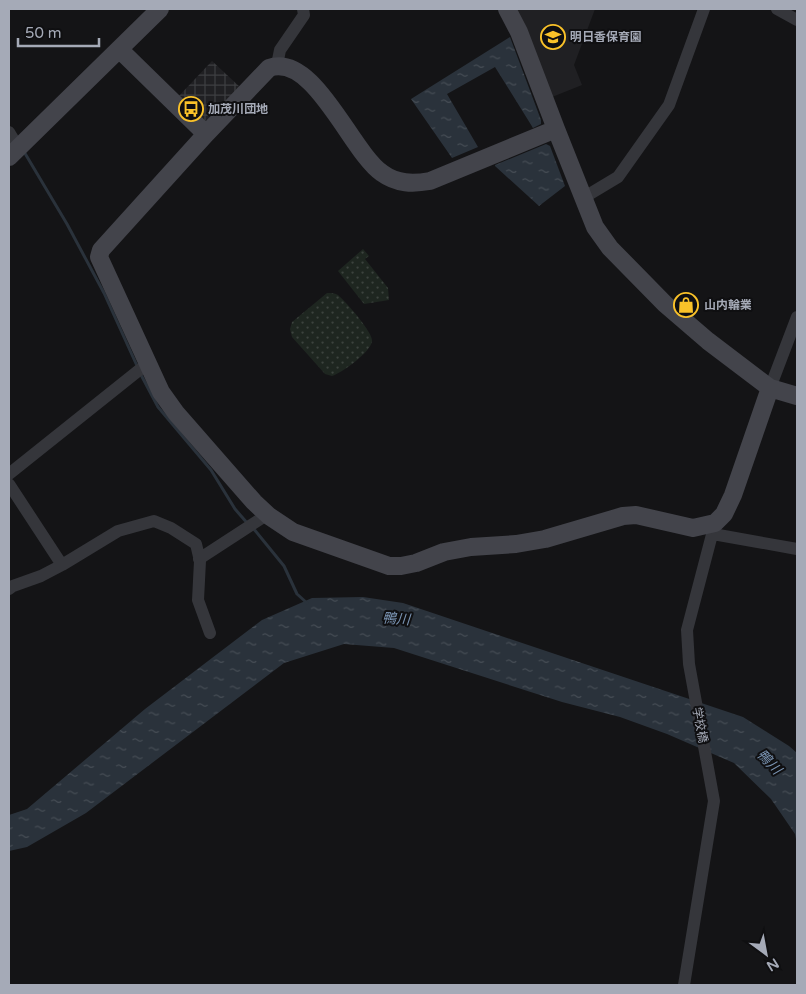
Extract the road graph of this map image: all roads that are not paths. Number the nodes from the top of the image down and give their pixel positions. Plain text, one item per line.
1 (160, 9) edge
2 (303, 9) edge
3 (507, 9) edge
4 (704, 9) edge
5 (777, 9) edge
6 (797, 20) edge
7 (119, 49) junction
8 (277, 65) junction
9 (556, 129) junction
10 (9, 132) edge
11 (206, 134) junction
12 (14, 152) edge
13 (583, 198) junction
14 (797, 317) edge
15 (148, 363) junction
16 (770, 388) junction
17 (797, 396) edge
18 (9, 474) edge
19 (9, 484) edge
20 (268, 514) junction
21 (714, 528) junction
22 (797, 549) edge
23 (199, 559) junction
24 (62, 565) junction
25 (9, 589) edge
26 (210, 633) dead end
27 (684, 985) edge

1 - 7 street
2 - 8 street
3 - 9 street
4 - 13 street
5 - 6 street
7 - 11 street
7 - 12 street
8 - 9 street
8 - 11 street
9 - 13 street
10 - 12 street
11 - 15 street
13 - 16 street
14 - 16 street
15 - 18 street
15 - 20 street
16 - 17 street
16 - 21 street
19 - 24 street
20 - 21 street
20 - 23 street
21 - 22 street
21 - 27 street, 学校橋
23 - 24 street
23 - 26 street
24 - 25 street

